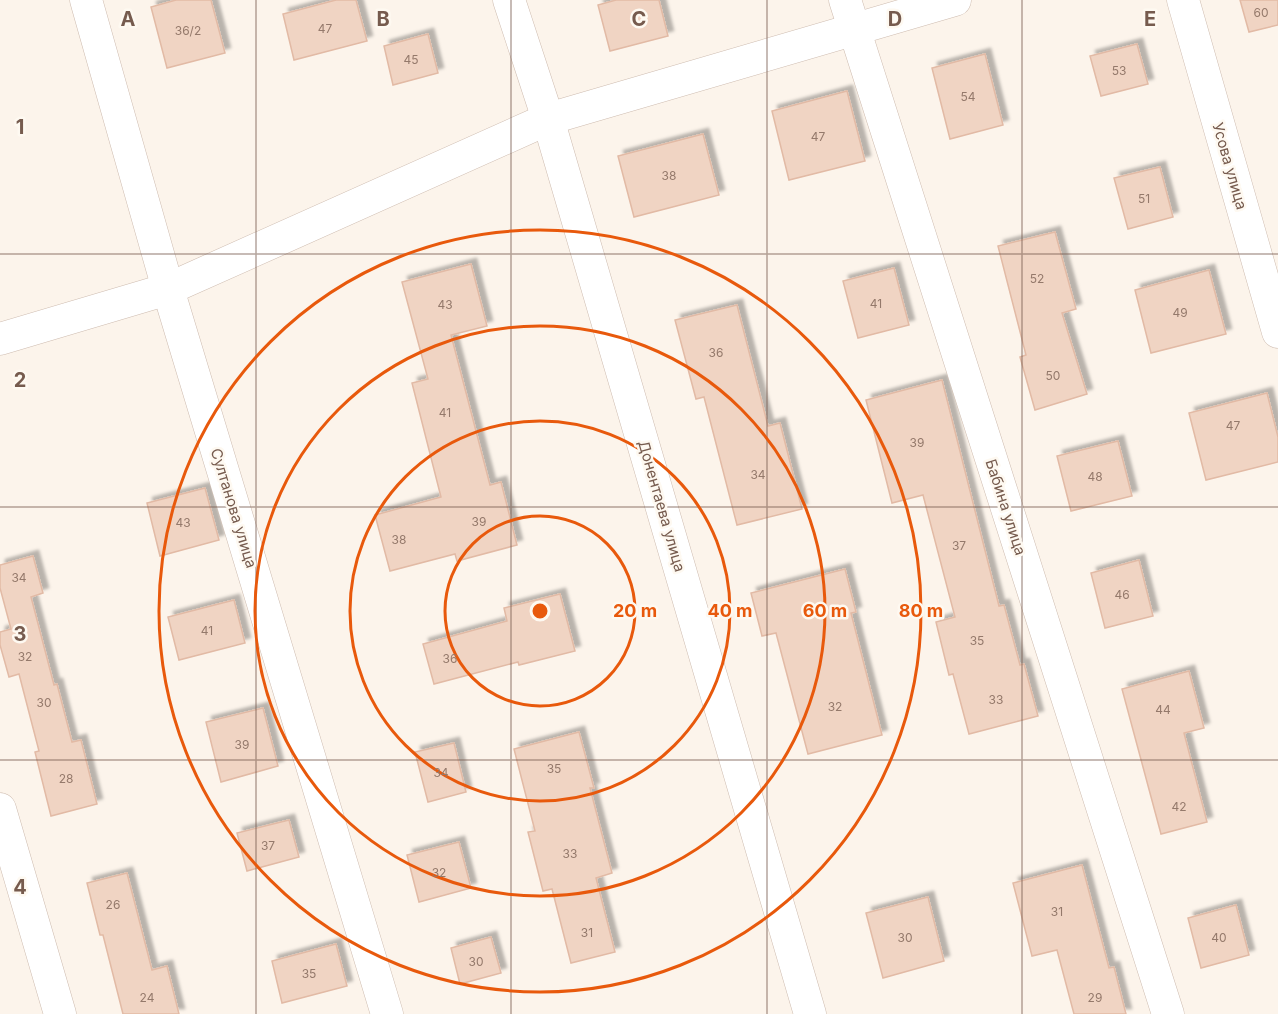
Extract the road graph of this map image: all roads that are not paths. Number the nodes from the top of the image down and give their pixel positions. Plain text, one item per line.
1 (86, 0) edge
2 (509, 0) edge
3 (845, 0) edge
4 (955, 0) edge
5 (1183, 0) edge
6 (854, 30) junction
7 (548, 119) junction
8 (168, 289) junction
9 (1278, 332) edge
10 (0, 339) edge
11 (0, 809) edge
12 (60, 1014) edge
13 (387, 1014) edge
14 (810, 1014) edge
15 (1168, 1014) edge

1 - 8 street, Султанова улица
2 - 7 street, Донентаева улица
3 - 6 street, Бабина улица
4 - 6 street
5 - 9 street, Усова улица
6 - 7 street
6 - 15 street, Бабина улица
7 - 8 street
7 - 14 street, Донентаева улица
8 - 10 street
8 - 13 street, Султанова улица
11 - 12 street

